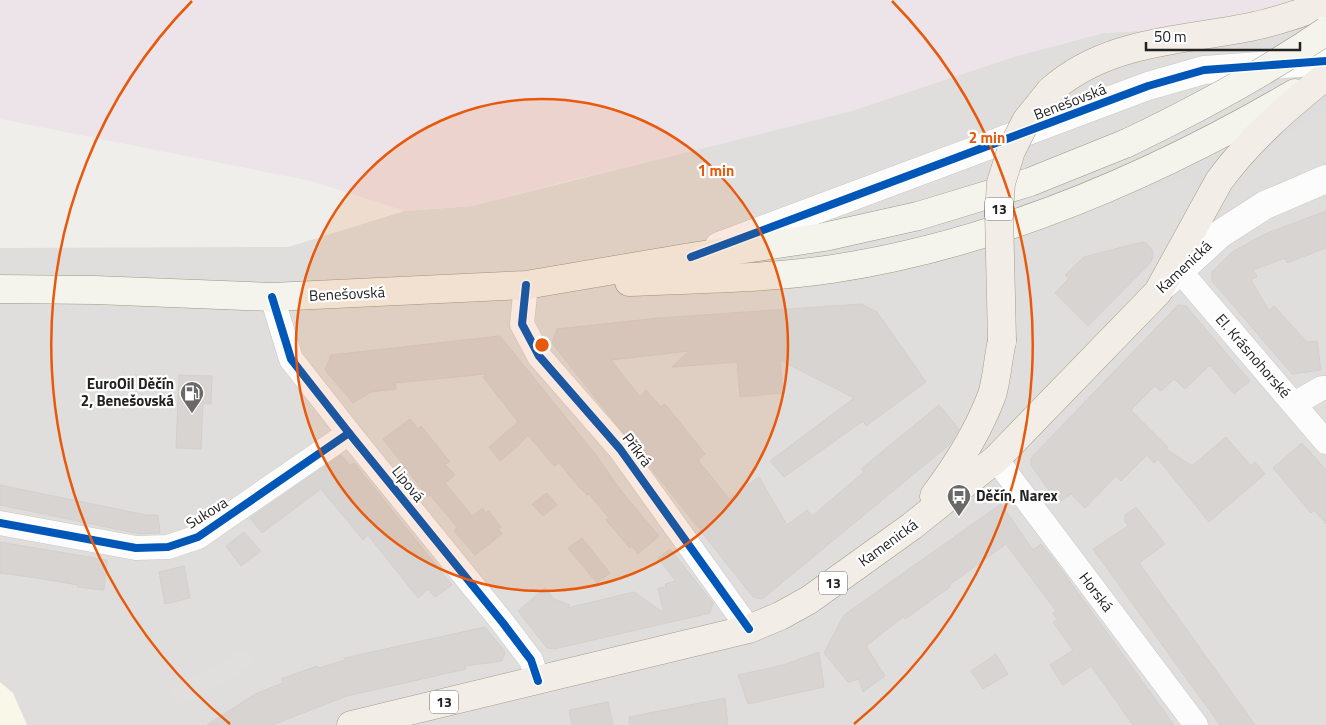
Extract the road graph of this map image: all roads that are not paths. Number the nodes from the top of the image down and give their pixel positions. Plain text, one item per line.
1 (1326, 4) edge
2 (1326, 31) edge
3 (1326, 61) edge
4 (1326, 75) edge
5 (1326, 179) edge
6 (691, 257) junction
7 (1180, 271) junction
8 (526, 285) junction
9 (0, 289) edge
10 (1158, 292) junction
11 (272, 297) junction
12 (1326, 388) edge
13 (1294, 404) junction
14 (348, 433) junction
15 (1326, 442) edge
16 (996, 458) junction
17 (0, 523) edge
18 (912, 526) junction
19 (749, 629) junction
20 (538, 681) junction
21 (351, 725) edge
22 (1196, 725) edge

1 - 18 main road, 13, bridge
2 - 6 main road, Benešovská, bridge
3 - 6 street, Benešovská
4 - 8 main road
4 - 10 main road, 13
5 - 7 street, Kamenická
6 - 8 main road, Benešovská
7 - 10 street, Kamenická
7 - 13 street, El. Krásnohorské
8 - 11 main road, Benešovská
8 - 19 street, Příkrá
9 - 11 main road, Benešovská
10 - 16 main road, Kamenická / 13
11 - 14 street, Lipová
12 - 13 street
13 - 15 street, El. Krásnohorské
14 - 17 street, Sukova
14 - 20 street, Lipová
16 - 18 main road, Kamenická / 13
16 - 22 street, Horská
18 - 19 main road, Kamenická / 13
19 - 20 main road, Kamenická / 13
20 - 21 main road, Kamenická / 13

